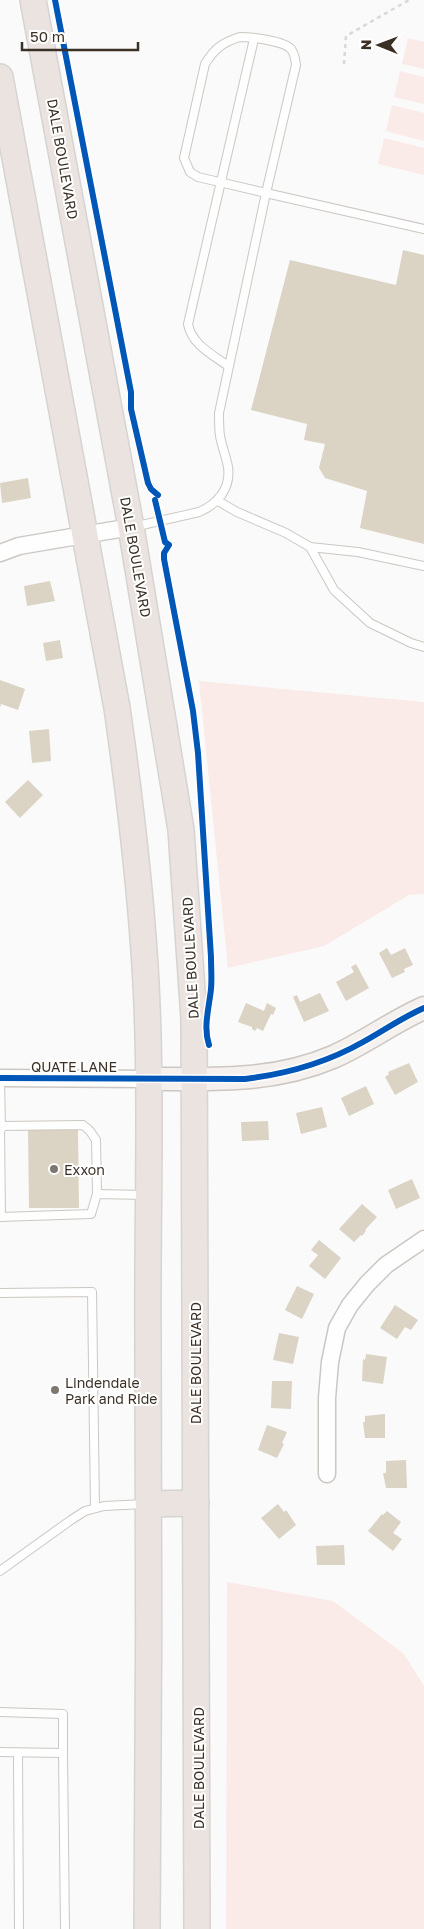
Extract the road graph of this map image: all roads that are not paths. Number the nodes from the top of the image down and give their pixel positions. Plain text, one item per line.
1 (34, 0) edge
2 (254, 39) junction
3 (0, 78) edge
4 (221, 182) junction
5 (266, 193) junction
6 (424, 229) edge
7 (228, 366) junction
8 (218, 500) junction
9 (131, 528) junction
10 (85, 536) junction
11 (310, 547) junction
12 (0, 553) edge
13 (424, 566) edge
14 (424, 646) edge
15 (424, 1008) edge
16 (0, 1078) edge
17 (148, 1079) junction
18 (195, 1079) junction
19 (1, 1128) edge
20 (97, 1194) junction
21 (148, 1195) junction
22 (1, 1217) edge
23 (424, 1240) edge
24 (0, 1293) edge
25 (327, 1474) dead end
26 (196, 1503) junction
27 (150, 1504) junction
28 (95, 1508) junction
29 (0, 1571) edge
30 (0, 1712) edge
31 (0, 1752) edge
32 (18, 1752) junction
33 (63, 1753) junction
34 (19, 1929) edge
35 (65, 1929) edge
36 (148, 1929) edge
37 (198, 1929) edge

1 - 9 main road, DALE BOULEVARD
2 - 4 lane
2 - 4 lane
2 - 5 lane
3 - 10 main road
4 - 5 lane
4 - 7 lane
5 - 6 lane
5 - 7 lane
7 - 8 lane
8 - 9 lane
8 - 11 lane
9 - 10 street
9 - 18 main road, DALE BOULEVARD
10 - 12 street
10 - 17 main road
11 - 13 lane
11 - 14 lane
15 - 18 street
16 - 17 street, QUATE LANE
16 - 19 lane
17 - 18 street
17 - 21 main road
18 - 26 main road, DALE BOULEVARD
19 - 20 lane
19 - 22 lane
20 - 21 lane
20 - 22 lane
21 - 27 main road
23 - 25 street
24 - 28 lane
26 - 27 main road
26 - 37 main road, DALE BOULEVARD
27 - 28 lane
27 - 36 main road
28 - 29 lane
30 - 33 lane
31 - 32 lane
32 - 33 lane
32 - 34 lane
33 - 35 lane

